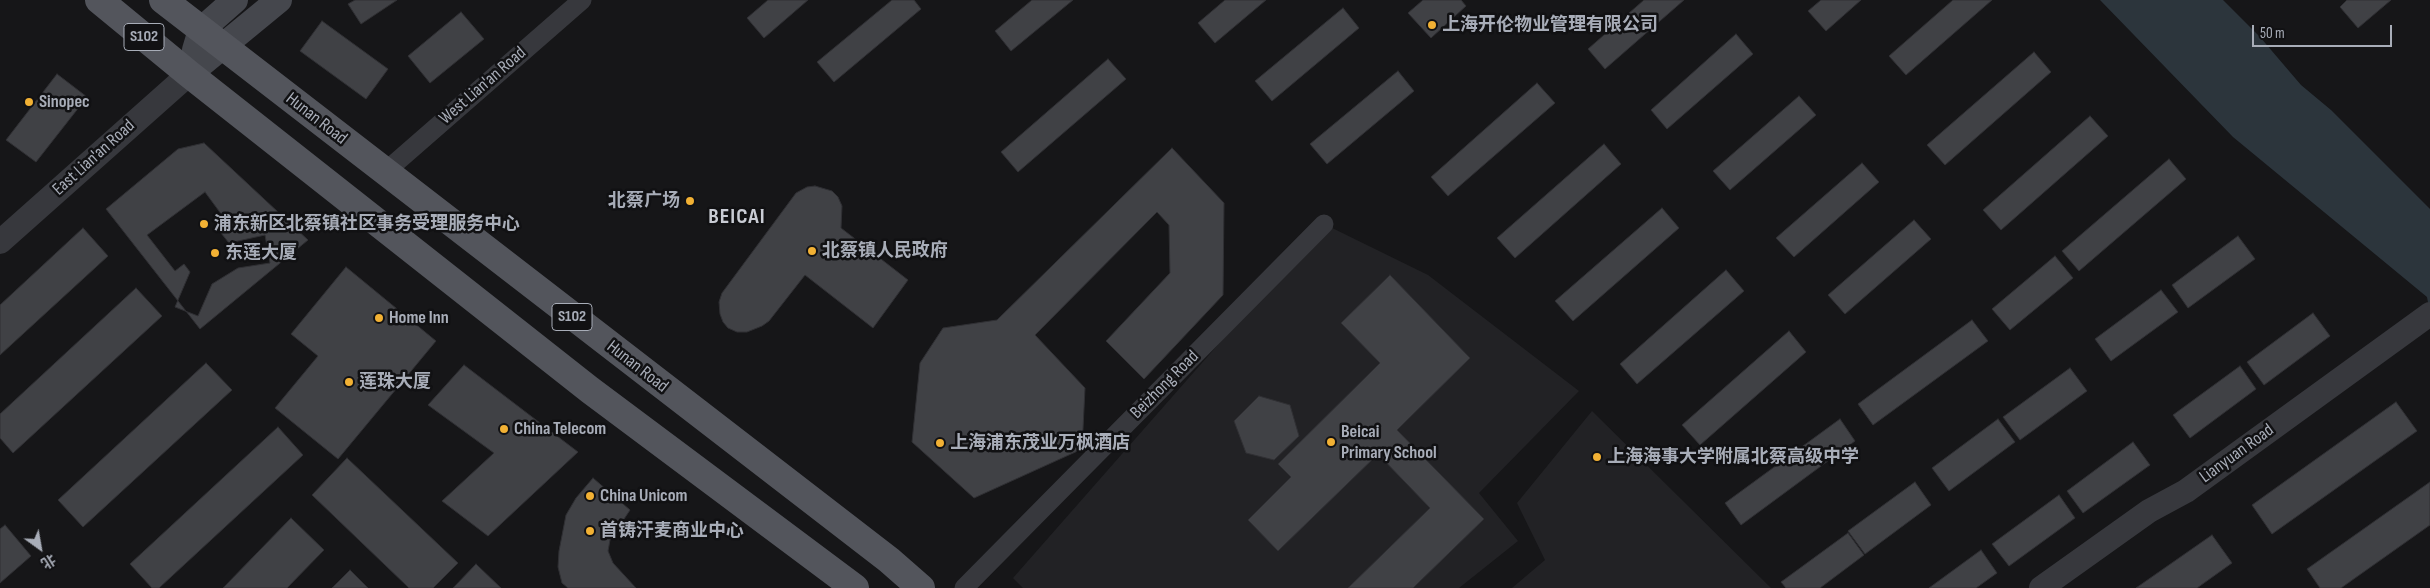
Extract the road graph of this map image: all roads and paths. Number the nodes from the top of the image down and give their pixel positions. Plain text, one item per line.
1 (99, 0) edge
2 (163, 0) edge
3 (236, 0) edge
4 (279, 0) edge
5 (582, 0) edge
6 (201, 30) junction
7 (222, 47) junction
8 (189, 74) junction
9 (385, 172) junction
10 (1324, 224) dead end
11 (0, 242) edge
12 (2428, 316) edge
13 (855, 588) edge
14 (921, 588) edge
15 (964, 588) edge
16 (2040, 588) edge

1 - 8 main road, S102
2 - 6 main road, Hunan Road / S102
3 - 6 main road
4 - 7 main road
5 - 9 street, West Lian'an Road
6 - 7 main road, Hunan Road / S102
6 - 8 main road
7 - 8 main road
7 - 9 main road, Hunan Road / S102
8 - 11 street, East Lian'an Road
8 - 13 main road, S102
9 - 14 main road, Hunan Road / S102
10 - 15 street, Beizhong Road
12 - 16 street, Lianyuan Road

